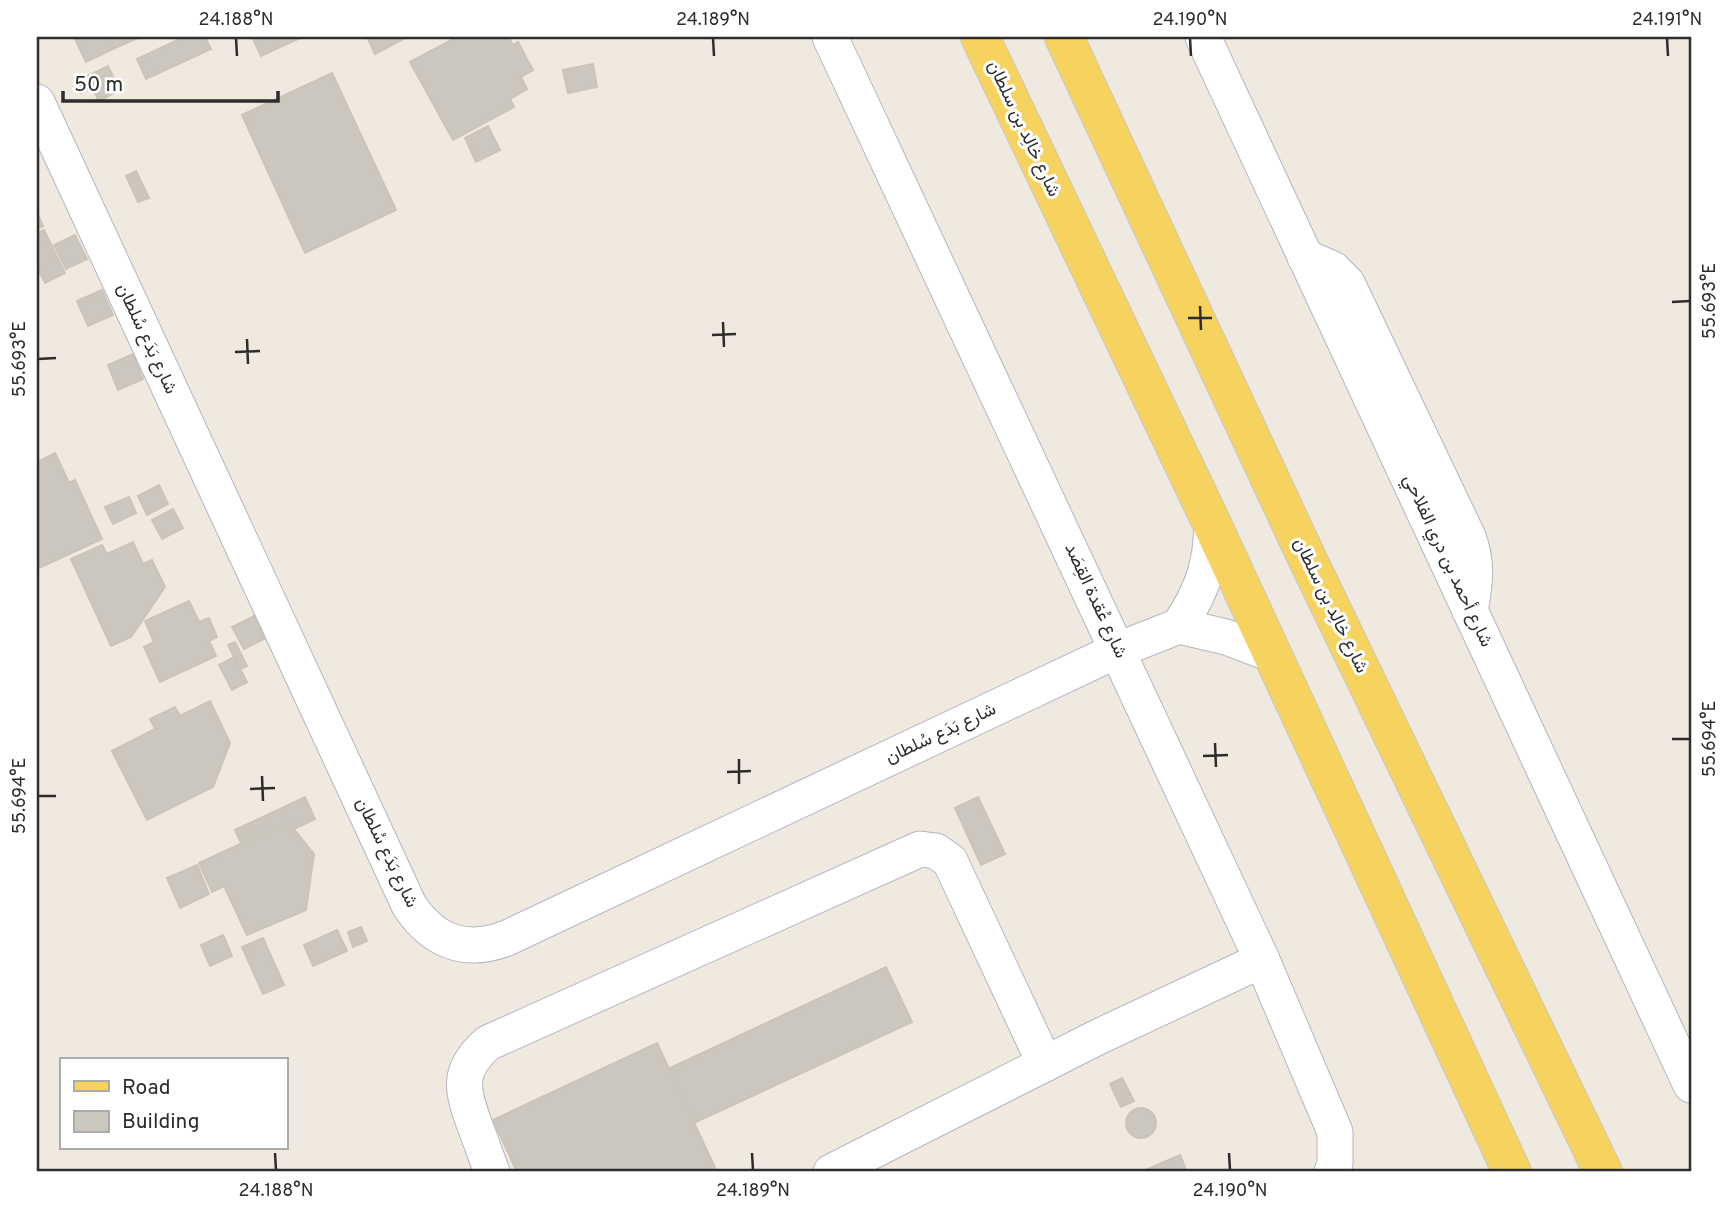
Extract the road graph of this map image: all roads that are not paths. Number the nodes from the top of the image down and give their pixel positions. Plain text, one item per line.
1 (830, 37) edge
2 (979, 37) edge
3 (1064, 37) edge
4 (1203, 37) edge
5 (37, 102) edge
6 (1212, 524) junction
7 (1179, 626) junction
8 (1118, 650) junction
9 (1271, 654) junction
10 (1262, 960) junction
11 (1045, 1064) junction
12 (1691, 1085) edge
13 (492, 1172) edge
14 (831, 1172) edge
15 (1332, 1172) edge
16 (1512, 1172) edge
17 (1602, 1172) edge

1 - 8 street, شارع عُقدة القِصَد
2 - 6 main road, شارع خالِد بن سلطان
3 - 17 main road, شارع خالِد بن سلطان
4 - 12 street, شارع أحمد بن دري الفلاحي
5 - 8 street, شارع بَدَع سُلطان
6 - 7 street
6 - 9 main road, شارع خالِد بن سلطان
7 - 8 street, شارع بَدَع سُلطان
7 - 9 street
8 - 10 street, شارع عُقدة القِصَد
9 - 16 main road, شارع خالِد بن سلطان
10 - 11 street
10 - 15 street, شارع عُقدة القِصَد
11 - 13 street
11 - 14 street

